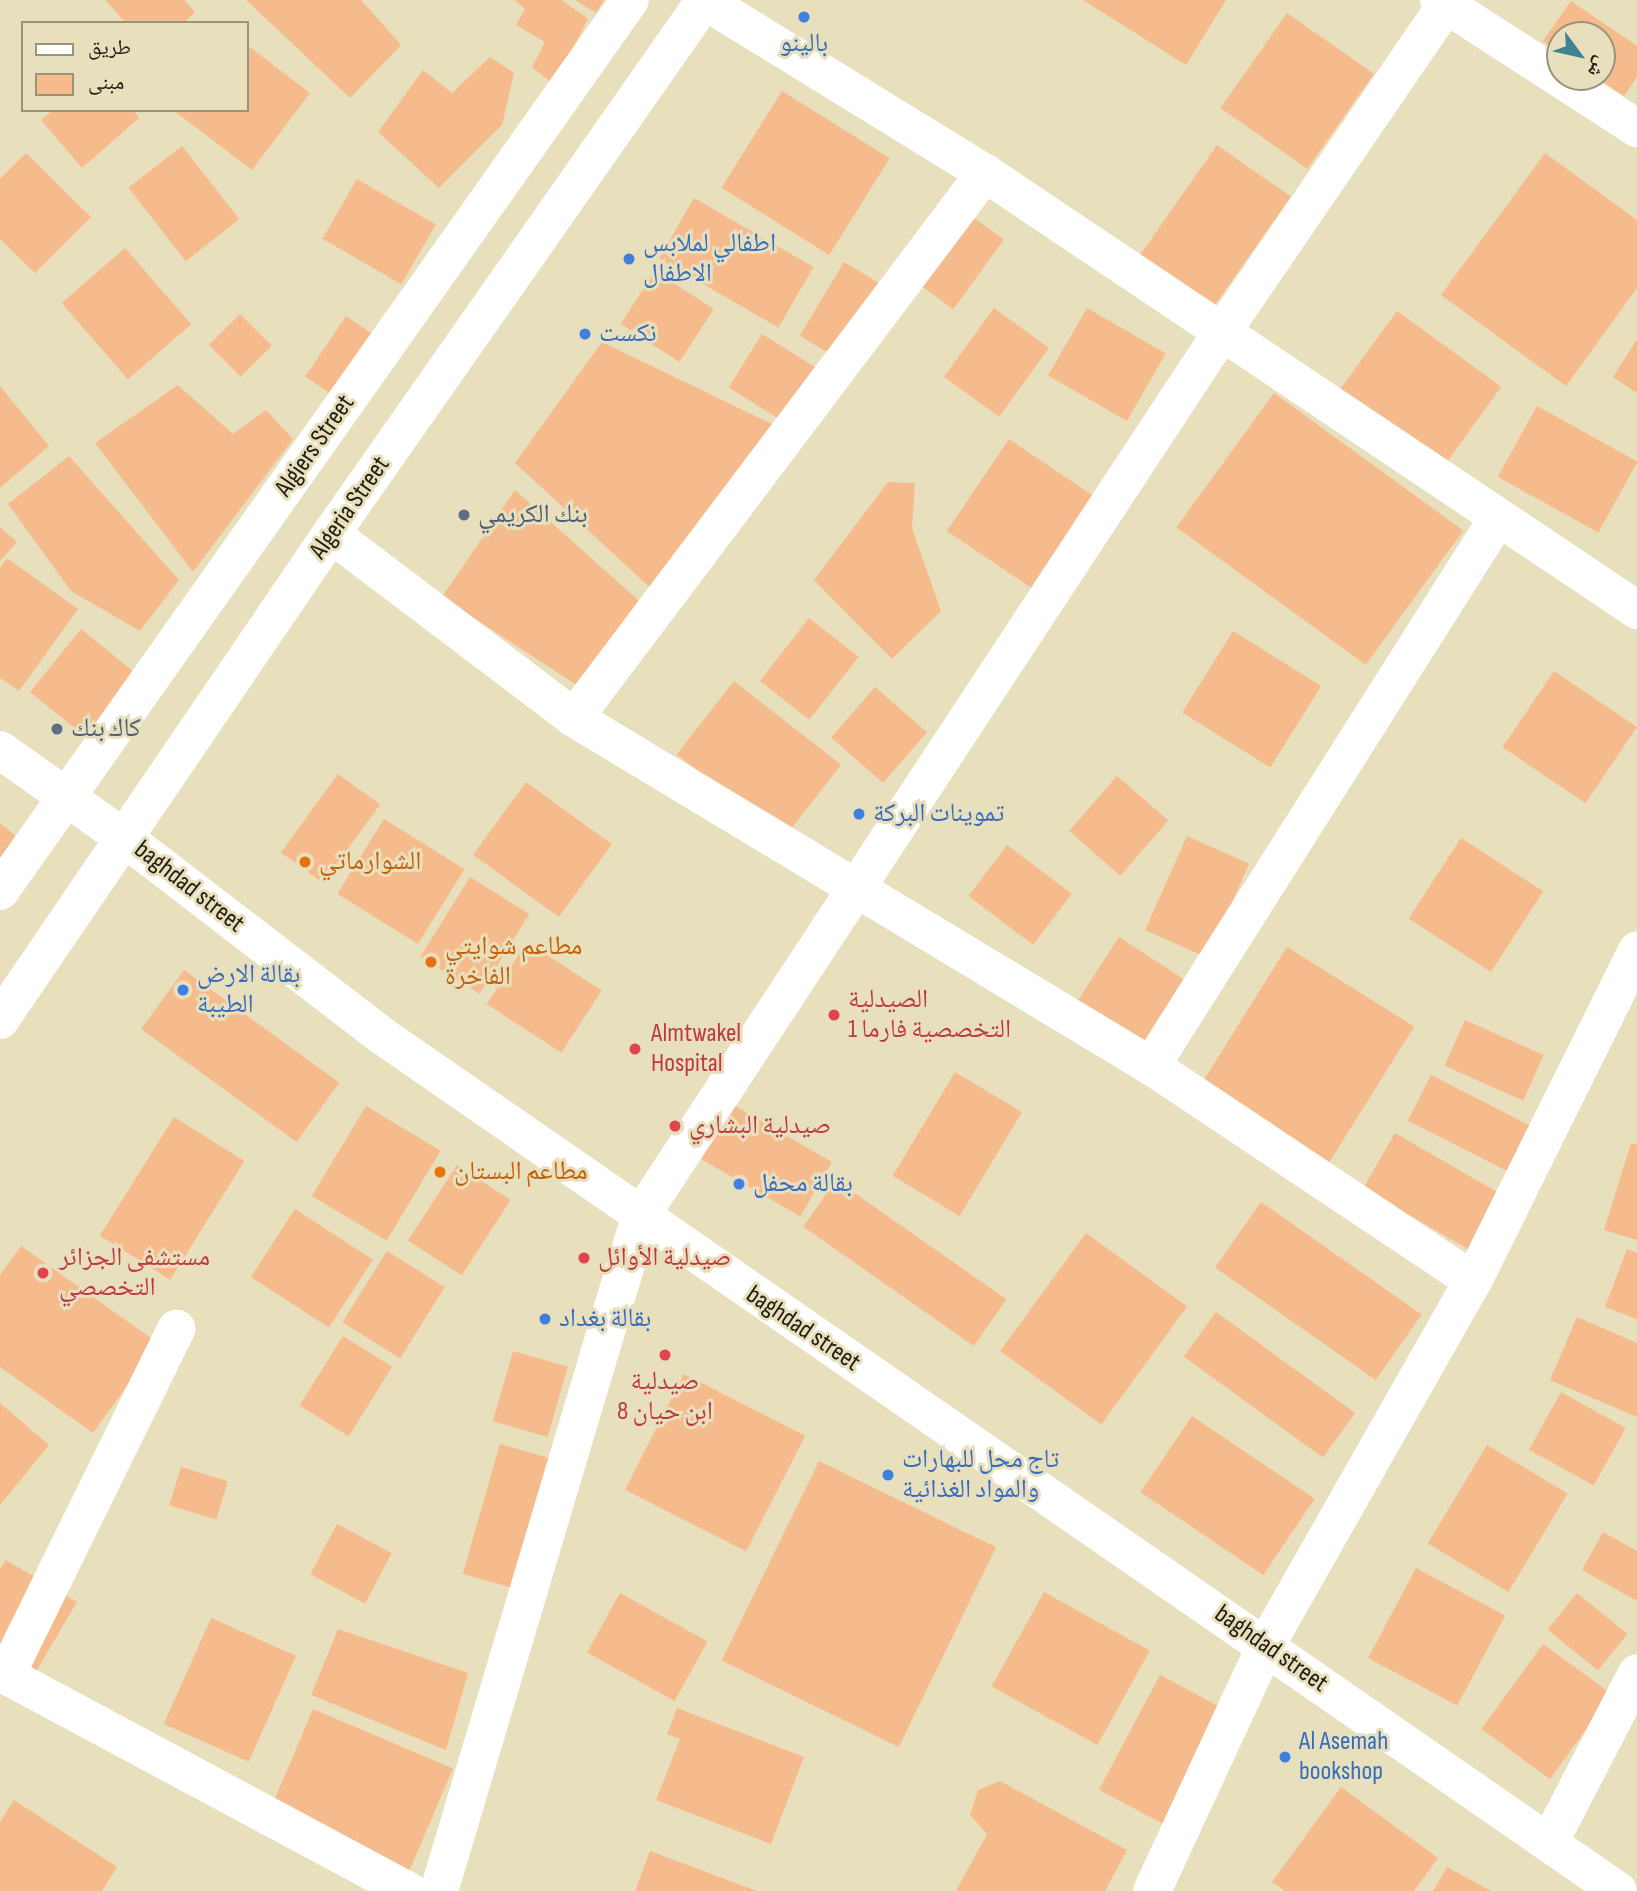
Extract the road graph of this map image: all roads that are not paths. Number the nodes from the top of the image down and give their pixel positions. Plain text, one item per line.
1 (630, 0) edge
2 (705, 0) edge
3 (1445, 2) edge
4 (1637, 128) edge
5 (985, 173) junction
6 (1222, 332) junction
7 (1498, 518) junction
8 (331, 534) junction
9 (1637, 610) edge
10 (574, 719) junction
11 (0, 750) edge
12 (65, 799) junction
13 (127, 840) junction
14 (859, 888) junction
15 (0, 891) edge
16 (1637, 950) edge
17 (0, 1020) edge
18 (1151, 1066) junction
19 (640, 1217) junction
20 (1473, 1281) junction
21 (176, 1329) dead end
22 (1266, 1646) junction
23 (1637, 1673) edge
24 (3, 1674) edge
25 (1549, 1843) junction
26 (409, 1891) edge
27 (439, 1891) edge
28 (1152, 1891) edge
29 (1618, 1891) edge

1 - 12 street, Algiers Street
2 - 5 street
2 - 8 street, Algeria Street
3 - 4 street
3 - 6 street
5 - 6 street
5 - 10 street
6 - 7 street
6 - 14 street
7 - 9 street
7 - 18 street
8 - 10 street
8 - 13 street, Algeria Street
10 - 14 street
11 - 12 street, baghdad street
12 - 13 street, baghdad street
12 - 15 street, Algiers Street
13 - 17 street, Algeria Street
13 - 19 street, baghdad street
14 - 18 street
14 - 19 street
16 - 20 street
18 - 20 street
19 - 22 street, baghdad street
19 - 27 street
20 - 22 street
21 - 24 street
22 - 25 street, baghdad street
22 - 28 street
23 - 25 street
24 - 26 street
25 - 29 street, baghdad street

